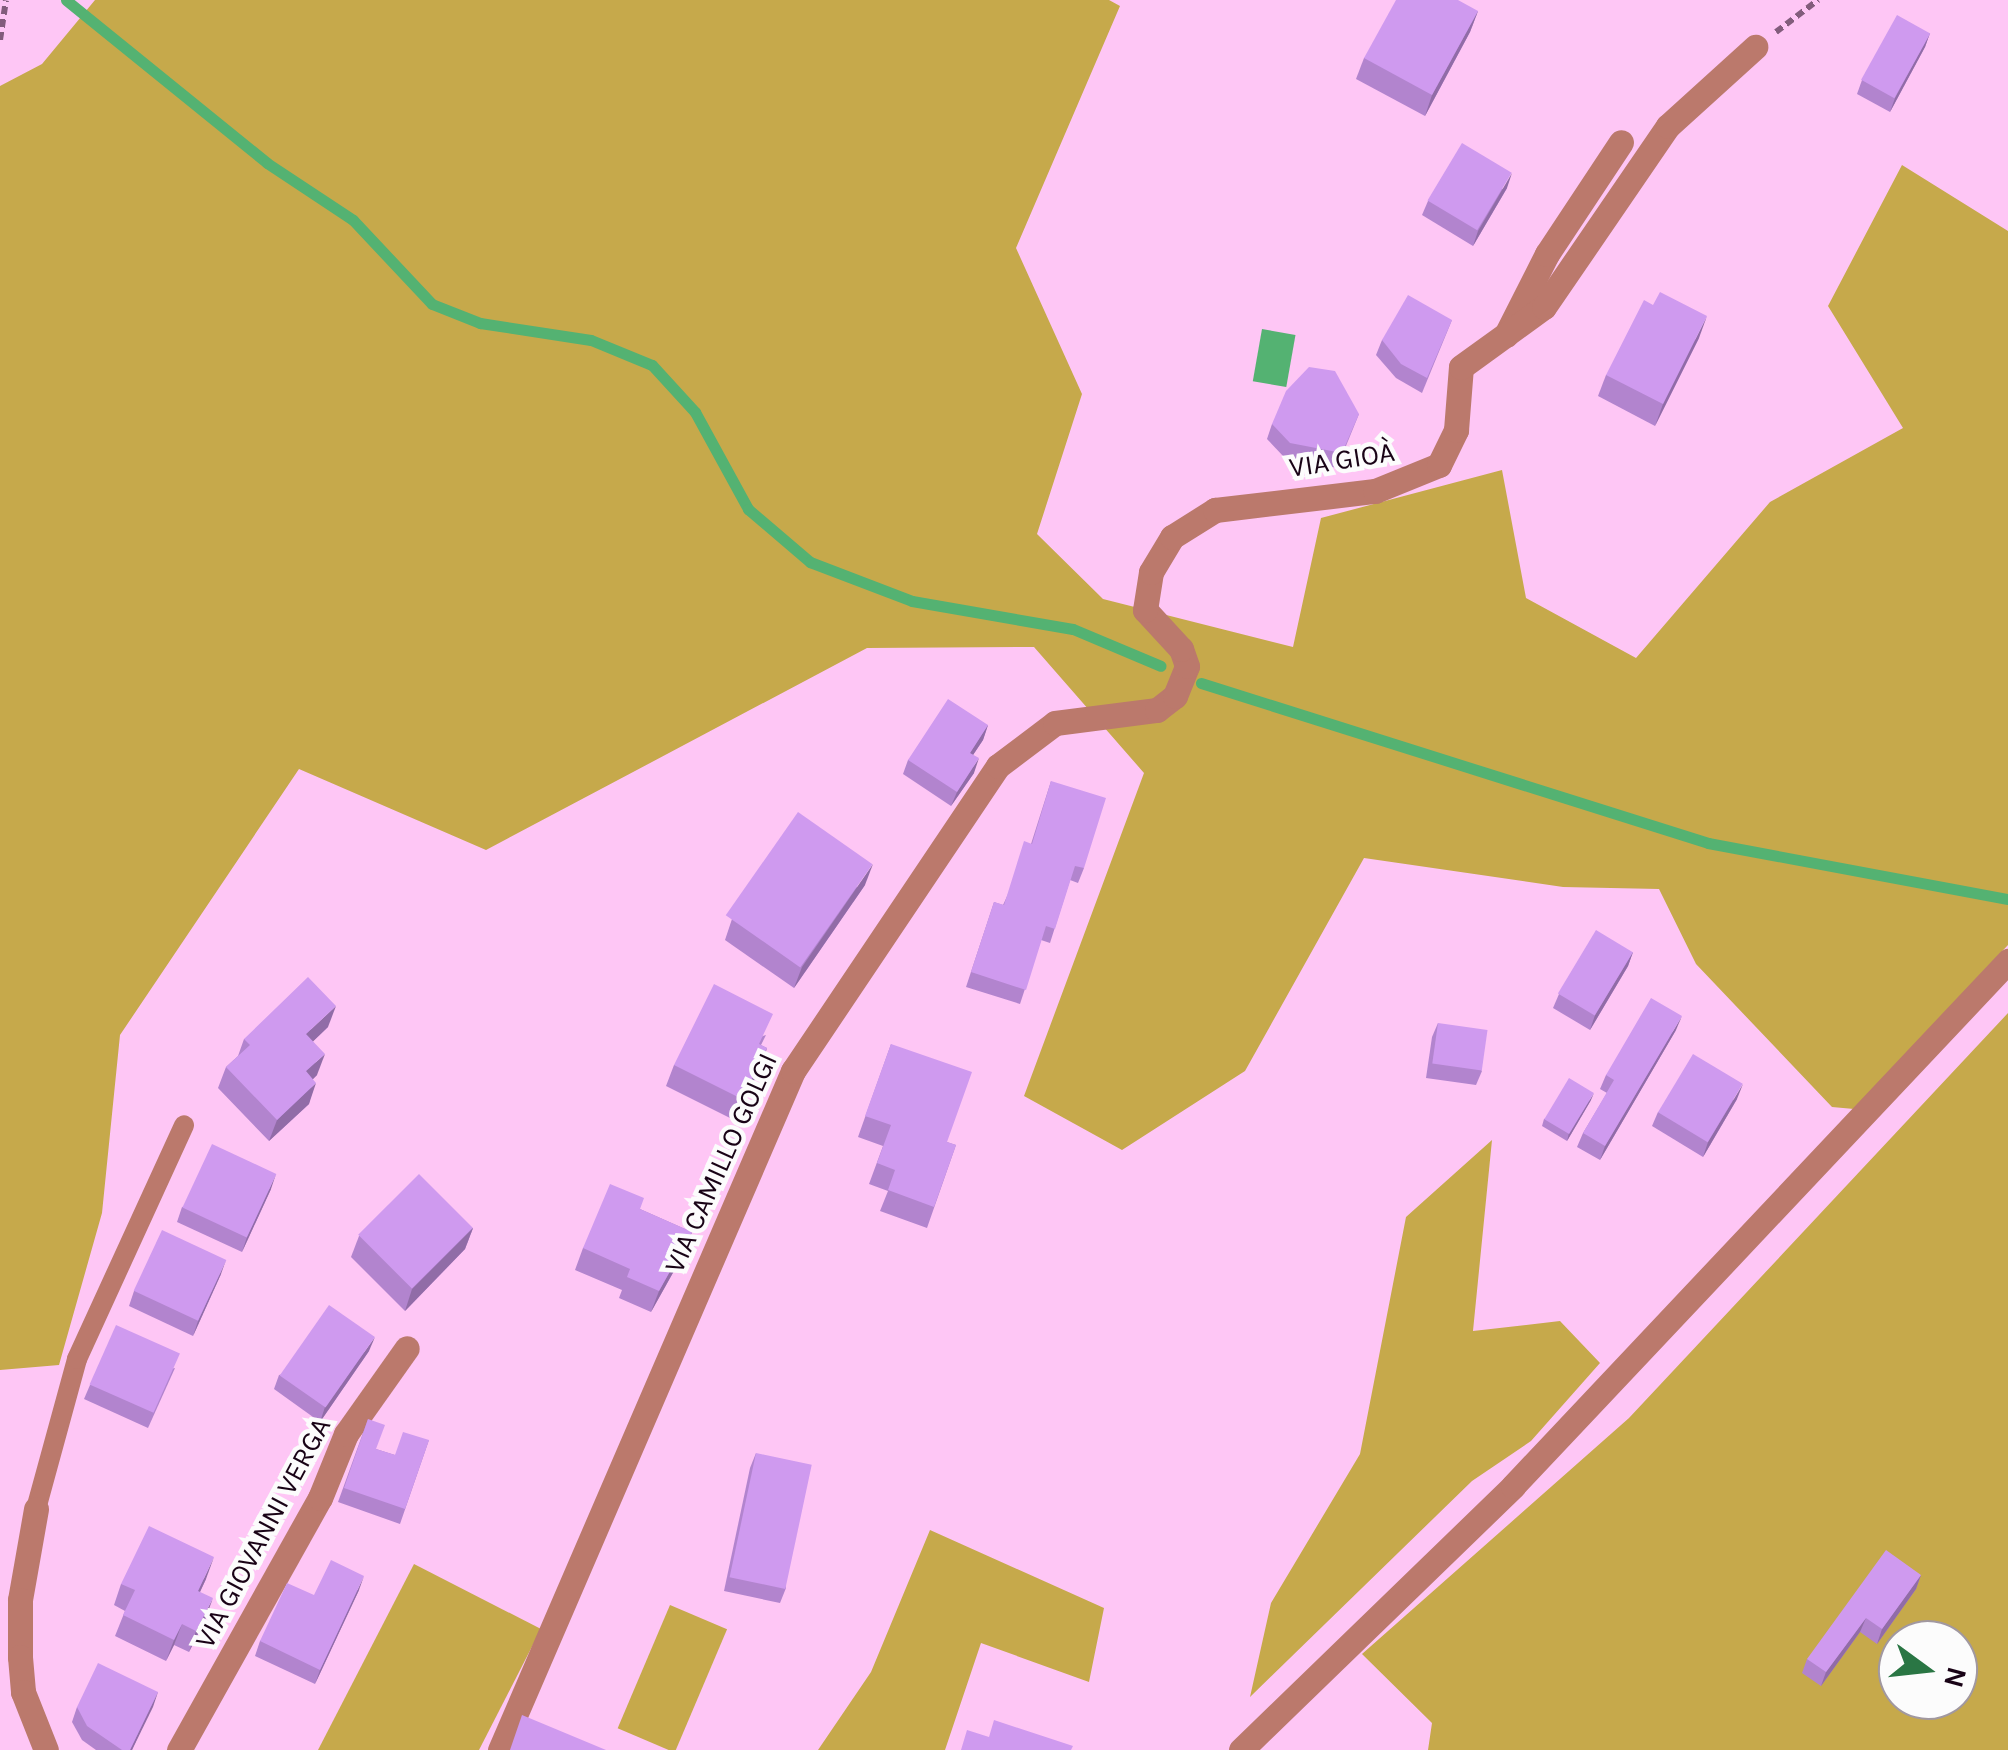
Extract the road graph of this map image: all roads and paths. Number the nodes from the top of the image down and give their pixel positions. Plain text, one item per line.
1 (6, 0) edge
2 (1818, 0) edge
3 (0, 40) edge
4 (1755, 47) joint
5 (1621, 142) dead end
6 (1506, 335) junction
7 (1127, 716) joint
8 (2008, 961) edge
9 (184, 1125) dead end
10 (407, 1348) dead end
11 (36, 1509) joint
12 (46, 1750) edge
13 (179, 1750) edge
14 (500, 1750) edge
15 (1241, 1750) edge

1 - 3 path
2 - 4 path
4 - 6 street, VIA GIOÀ
5 - 6 street
6 - 7 street, VIA GIOÀ
7 - 14 street, VIA CAMILLO GOLGI
8 - 15 street
9 - 11 lane
10 - 13 street, VIA GIOVANNI VERGA
11 - 12 street

